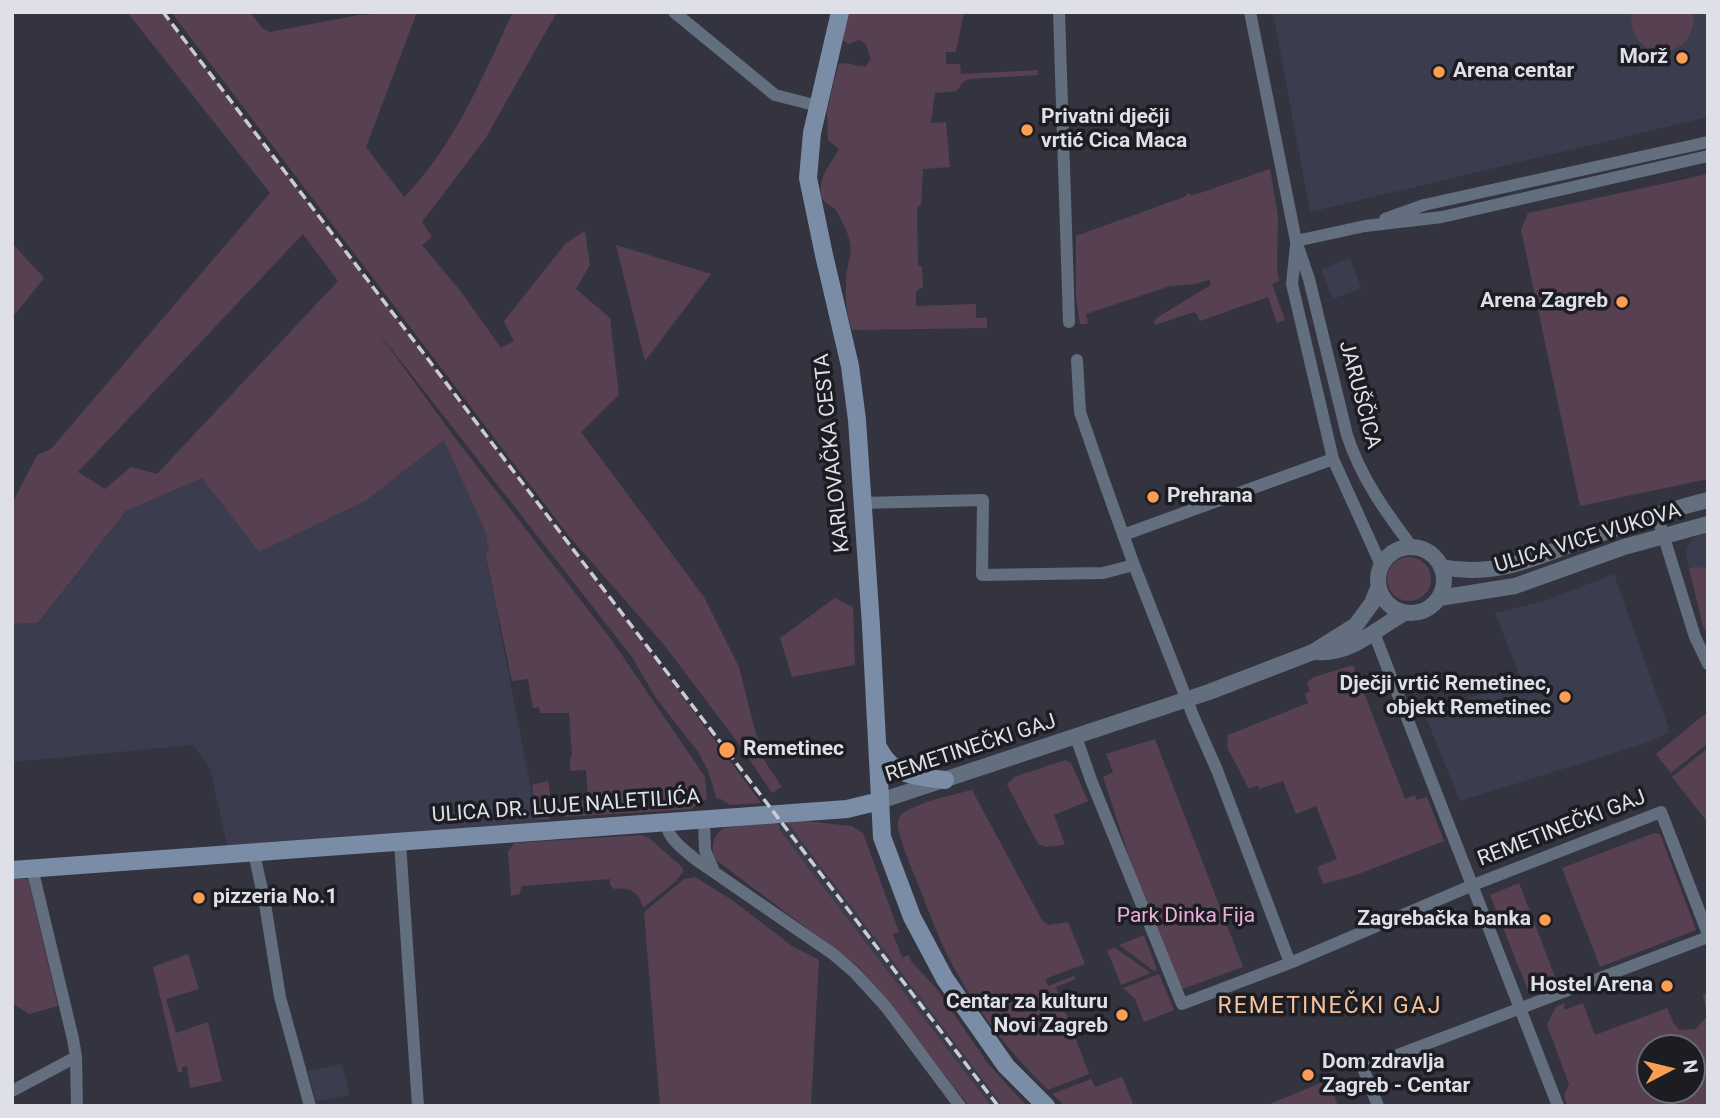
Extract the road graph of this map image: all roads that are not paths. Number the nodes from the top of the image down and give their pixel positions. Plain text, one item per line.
1 (674, 12) edge
2 (840, 12) edge
3 (1059, 12) edge
4 (1250, 12) edge
5 (818, 106) junction
6 (1708, 142) edge
7 (1708, 156) edge
8 (1365, 226) junction
9 (1296, 241) junction
10 (1069, 322) dead end
11 (1077, 359) dead end
12 (1333, 459) junction
13 (1708, 500) edge
14 (863, 503) junction
15 (1657, 514) junction
16 (1708, 524) edge
17 (1664, 535) junction
18 (1123, 536) junction
19 (1412, 547) junction
20 (1134, 565) junction
21 (1381, 565) junction
22 (1441, 567) junction
23 (1378, 588) junction
24 (1439, 598) junction
25 (1405, 613) junction
26 (1374, 633) junction
27 (1313, 652) junction
28 (1708, 664) edge
29 (1187, 699) junction
30 (1076, 737) junction
31 (879, 749) junction
32 (945, 780) junction
33 (880, 801) junction
34 (704, 820) junction
35 (666, 823) junction
36 (400, 843) junction
37 (254, 853) junction
38 (32, 868) junction
39 (713, 869) junction
40 (12, 870) edge
41 (1473, 884) junction
42 (1708, 935) edge
43 (1290, 962) junction
44 (1521, 1009) junction
45 (76, 1058) junction
46 (12, 1091) edge
47 (77, 1106) edge
48 (310, 1106) edge
49 (418, 1106) edge
50 (960, 1106) edge
51 (1046, 1106) edge
52 (1378, 1106) edge
53 (1558, 1106) edge

1 - 5 street
2 - 5 main road, KARLOVAČKA CESTA
3 - 10 street
4 - 9 street, JARUŠČICA
5 - 14 main road, KARLOVAČKA CESTA
6 - 8 street
7 - 8 street
8 - 9 street
9 - 12 street, JARUŠČICA
9 - 19 street, JARUŠČICA
11 - 18 street
12 - 18 street, JARUŠČICA
12 - 21 street, JARUŠČICA
13 - 15 street, ULICA VICE VUKOVA
14 - 20 street
14 - 31 main road, KARLOVAČKA CESTA
15 - 17 street
15 - 22 street, ULICA VICE VUKOVA
16 - 17 street, ULICA VICE VUKOVA
17 - 24 street, ULICA VICE VUKOVA
17 - 28 street
18 - 20 street
19 - 21 street
19 - 22 street
20 - 29 street
21 - 23 street
22 - 24 street
23 - 25 street
23 - 27 street, REMETINEČKI GAJ
24 - 25 street
25 - 26 street, REMETINEČKI GAJ
26 - 27 street, REMETINEČKI GAJ
26 - 41 street, REMETINEČKI GAJ
27 - 29 street, REMETINEČKI GAJ
29 - 30 street, REMETINEČKI GAJ
29 - 43 street
30 - 32 street, REMETINEČKI GAJ
30 - 43 street, REMETINEČKI GAJ
31 - 32 main road
31 - 33 main road, KARLOVAČKA CESTA
32 - 33 street, REMETINEČKI GAJ
33 - 34 main road, ULICA DR. LUJE NALETILIĆA
33 - 51 main road, KARLOVAČKA CESTA
34 - 35 main road, ULICA DR. LUJE NALETILIĆA
34 - 39 street
35 - 36 main road, ULICA DR. LUJE NALETILIĆA
35 - 39 street
36 - 37 main road, ULICA DR. LUJE NALETILIĆA
36 - 49 street
37 - 38 main road, ULICA DR. LUJE NALETILIĆA
37 - 48 street
38 - 40 main road, ULICA DR. LUJE NALETILIĆA
38 - 45 street
39 - 50 street
41 - 42 street, REMETINEČKI GAJ
41 - 43 street, REMETINEČKI GAJ
41 - 44 street, REMETINEČKI GAJ
42 - 44 street, REMETINEČKI GAJ
44 - 52 street, REMETINEČKI GAJ
44 - 53 street, REMETINEČKI GAJ
45 - 46 street
45 - 47 street

